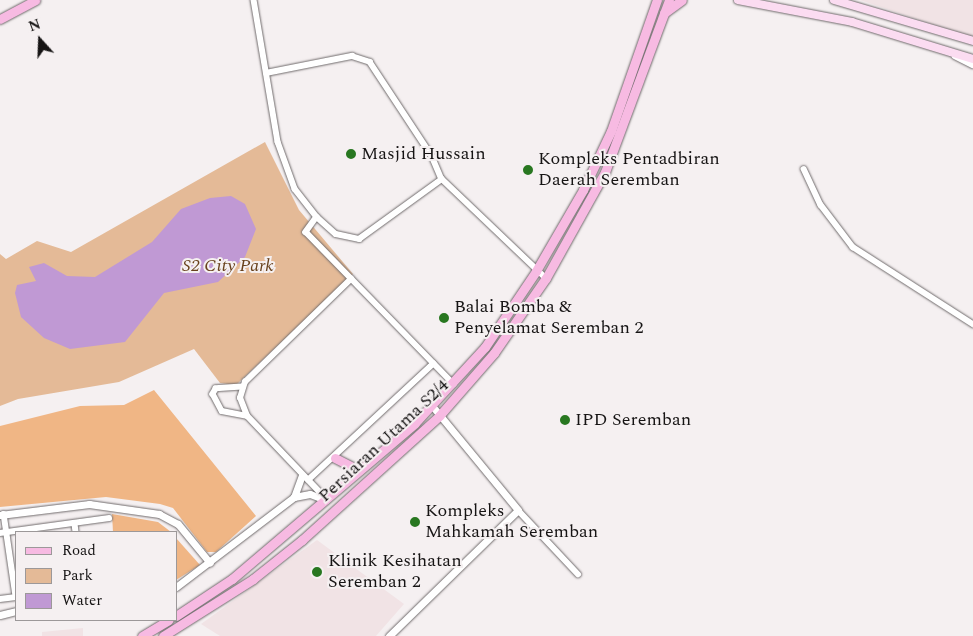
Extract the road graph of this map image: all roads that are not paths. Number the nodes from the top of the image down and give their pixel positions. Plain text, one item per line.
1 (35, 0) edge
2 (254, 0) edge
3 (668, 0) edge
4 (682, 0) edge
5 (738, 0) edge
6 (834, 0) edge
7 (656, 1) edge
8 (663, 13) junction
9 (0, 18) edge
10 (972, 41) edge
11 (945, 50) junction
12 (973, 59) edge
13 (973, 65) edge
14 (266, 73) junction
15 (804, 169) dead end
16 (442, 179) junction
17 (317, 217) junction
18 (536, 271) junction
19 (546, 278) junction
20 (351, 279) junction
21 (973, 324) edge
22 (485, 347) junction
23 (494, 353) junction
24 (433, 364) junction
25 (454, 385) junction
26 (242, 387) junction
27 (433, 407) junction
28 (247, 416) junction
29 (440, 416) junction
30 (336, 458) junction
31 (359, 470) junction
32 (305, 478) junction
33 (294, 497) junction
34 (345, 499) junction
35 (326, 500) junction
36 (518, 510) junction
37 (2, 514) edge
38 (109, 518) dead end
39 (75, 524) junction
40 (76, 531) edge
41 (3, 532) edge
42 (210, 563) junction
43 (578, 574) dead end
44 (178, 585) edge
45 (15, 592) edge
46 (15, 597) edge
47 (0, 599) edge
48 (15, 611) edge
49 (0, 614) edge
50 (178, 615) edge
51 (167, 621) edge
52 (142, 636) edge
53 (163, 636) edge
54 (389, 636) edge

1 - 9 main road
2 - 14 street
3 - 8 main road, Persiaran Utama S2/4
4 - 8 main road
5 - 11 main road
6 - 10 main road
7 - 18 main road, Persiaran Utama S2/4
8 - 19 main road, Persiaran Utama S2/4
11 - 12 main road
11 - 13 street
14 - 16 street
14 - 17 street
15 - 21 street
16 - 17 street
16 - 18 street
17 - 20 street
18 - 19 street
18 - 22 main road, Persiaran Utama S2/4
19 - 23 main road, Persiaran Utama S2/4
20 - 24 street
20 - 26 street
22 - 23 main road
22 - 25 main road, Persiaran Utama S2/4
23 - 29 main road, Persiaran Utama S2/4
24 - 25 street
24 - 30 street
25 - 27 main road, Persiaran Utama S2/4
26 - 28 street
26 - 28 street
27 - 29 street
27 - 31 main road, Persiaran Utama S2/4
28 - 32 street
29 - 34 main road, Persiaran Utama S2/4
29 - 36 street
30 - 31 main road
30 - 32 street
31 - 35 main road, Persiaran Utama S2/4
32 - 33 street
32 - 35 street
33 - 35 street
33 - 42 street
34 - 35 main road
34 - 53 main road, Persiaran Utama S2/4
35 - 50 main road, Persiaran Utama S2/4
36 - 43 street
36 - 54 street
37 - 41 street
37 - 42 street
38 - 39 street
39 - 40 street
39 - 41 street
41 - 45 street
42 - 44 street
46 - 47 street
48 - 49 street
51 - 52 main road

